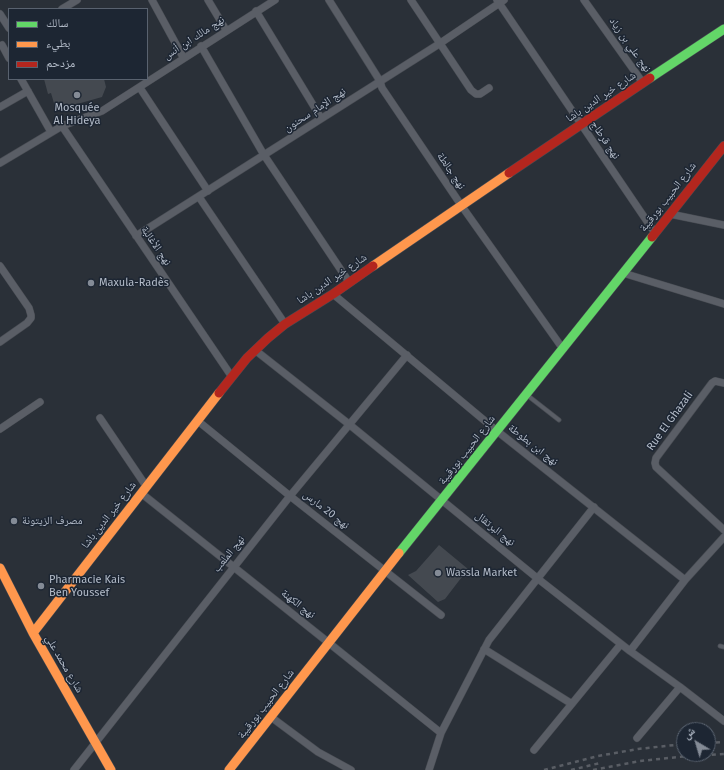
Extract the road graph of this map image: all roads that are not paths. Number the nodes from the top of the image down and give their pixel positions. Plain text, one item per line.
1 (152, 0) edge
2 (208, 0) edge
3 (275, 0) edge
4 (329, 0) edge
5 (411, 0) edge
6 (584, 0) edge
7 (74, 1) edge
8 (500, 1) edge
9 (64, 8) edge
10 (256, 11) junction
11 (0, 14) edge
12 (8, 26) edge
13 (226, 30) junction
14 (724, 30) edge
15 (439, 44) junction
16 (1, 46) edge
17 (201, 46) junction
18 (8, 56) edge
19 (183, 58) junction
20 (22, 80) edge
21 (380, 81) junction
22 (643, 84) junction
23 (140, 88) junction
24 (489, 88) dead end
25 (28, 91) junction
26 (0, 107) edge
27 (321, 118) junction
28 (581, 124) junction
29 (62, 126) junction
30 (52, 132) junction
31 (724, 146) edge
32 (264, 155) junction
33 (0, 163) edge
34 (208, 191) junction
35 (199, 197) junction
36 (461, 205) junction
37 (670, 214) junction
38 (724, 226) edge
39 (655, 233) junction
40 (136, 236) junction
41 (0, 266) edge
42 (623, 273) junction
43 (349, 282) junction
44 (333, 294) junction
45 (724, 304) edge
46 (285, 324) junction
47 (0, 342) edge
48 (562, 349) junction
49 (255, 350) junction
50 (407, 355) junction
51 (232, 377) junction
52 (724, 383) edge
53 (526, 394) junction
54 (40, 402) dead end
55 (100, 418) dead end
56 (559, 420) dead end
57 (198, 421) junction
58 (350, 424) junction
59 (0, 429) edge
60 (497, 431) junction
61 (143, 490) junction
62 (290, 496) junction
63 (443, 500) junction
64 (594, 507) junction
65 (724, 530) edge
66 (724, 537) edge
67 (233, 566) junction
68 (0, 568) edge
69 (385, 571) junction
70 (537, 578) junction
71 (685, 580) junction
72 (441, 615) dead end
73 (33, 633) junction
74 (329, 643) junction
75 (621, 644) junction
76 (484, 649) junction
77 (630, 651) junction
78 (680, 687) junction
79 (572, 704) junction
80 (271, 717) junction
81 (724, 721) edge
82 (441, 733) junction
83 (638, 738) dead end
84 (96, 742) junction
85 (534, 750) dead end
86 (74, 770) edge
87 (111, 770) edge
88 (229, 770) edge
89 (351, 770) edge
90 (429, 770) edge

1 - 19 street
2 - 13 street
3 - 10 street, نهج مالك ابن أنس
4 - 21 street, نهج جالطة
5 - 15 street
6 - 22 street, نهج علي بن زياد
7 - 9 street
8 - 15 street, نهج الإمام سحنون
8 - 28 street, نهج قرطاج
10 - 13 street, نهج مالك ابن أنس
10 - 27 street
11 - 12 street
13 - 17 street, نهج مالك ابن أنس
14 - 22 street, شارع خير الدين باشا
15 - 21 street, نهج الإمام سحنون
15 - 24 street
16 - 18 street
17 - 19 street, نهج مالك ابن أنس
17 - 32 street
19 - 23 street, نهج مالك ابن أنس
20 - 25 street
21 - 27 street, نهج الإمام سحنون
21 - 36 street, نهج جالطة
22 - 28 street, شارع خير الدين باشا
23 - 29 street, نهج مالك ابن أنس
23 - 34 street
25 - 26 street
25 - 30 street
27 - 32 street, نهج الإمام سحنون
28 - 36 street, شارع خير الدين باشا
28 - 39 street, نهج قرطاج
29 - 30 street, نهج مالك ابن أنس
29 - 40 street, نهج الأغالبة
30 - 33 street, نهج مالك ابن أنس
31 - 37 street, شارع الحبيب بورقيبة
32 - 34 street, نهج الإمام سحنون
32 - 43 street
34 - 35 street, نهج الإمام سحنون
35 - 40 street, نهج الإمام سحنون
35 - 46 street
36 - 43 street, شارع خير الدين باشا
36 - 48 street, نهج جالطة
37 - 38 street
37 - 39 street, شارع الحبيب بورقيبة
39 - 42 street, شارع الحبيب بورقيبة
40 - 51 street, نهج الأغالبة
41 - 47 street
42 - 45 street
42 - 48 street, شارع الحبيب بورقيبة
43 - 44 street, شارع خير الدين باشا
44 - 46 street, شارع خير الدين باشا
44 - 50 street, نهج ابن بطوطة
46 - 49 street, شارع خير الدين باشا
48 - 53 street, شارع الحبيب بورقيبة
49 - 51 street, شارع خير الدين باشا
49 - 58 street, نهج البرتقال
50 - 58 street, نهج الملعب
50 - 60 street, نهج ابن بطوطة
51 - 57 street, شارع خير الدين باشا
52 - 65 street, Rue El Ghazali
53 - 56 lane
53 - 60 street, شارع الحبيب بورقيبة
54 - 59 street
55 - 61 street, نهج الكهنة
57 - 61 street, شارع خير الدين باشا
57 - 62 street, نهج 20 مارس
58 - 62 street, نهج الملعب
58 - 63 street, نهج البرتقال
60 - 63 street, شارع الحبيب بورقيبة
60 - 64 street, نهج ابن بطوطة
61 - 67 street, نهج الكهنة
61 - 73 street, شارع خير الدين باشا
62 - 67 street, نهج الملعب
62 - 69 street, نهج 20 مارس
63 - 69 street, شارع الحبيب بورقيبة
63 - 70 street, نهج البرتقال
64 - 70 street
64 - 71 street, نهج ابن بطوطة
66 - 71 street
67 - 74 street, نهج الكهنة
67 - 84 street, نهج الملعب
68 - 73 street, شارع محمد علي
69 - 72 street, نهج 20 مارس
69 - 74 street, شارع الحبيب بورقيبة
70 - 75 street, نهج البرتقال
70 - 76 street
71 - 77 street
73 - 84 street, شارع محمد علي
74 - 80 street, شارع الحبيب بورقيبة
74 - 82 street, نهج الكهنة
75 - 77 street, نهج البرتقال
75 - 79 street
76 - 79 street
76 - 82 street
77 - 78 street, نهج البرتقال
78 - 81 street, نهج البرتقال
78 - 83 street
79 - 85 street
80 - 88 street, شارع الحبيب بورقيبة
80 - 89 street
82 - 90 street
84 - 86 street, نهج الملعب
84 - 87 street, شارع محمد علي

